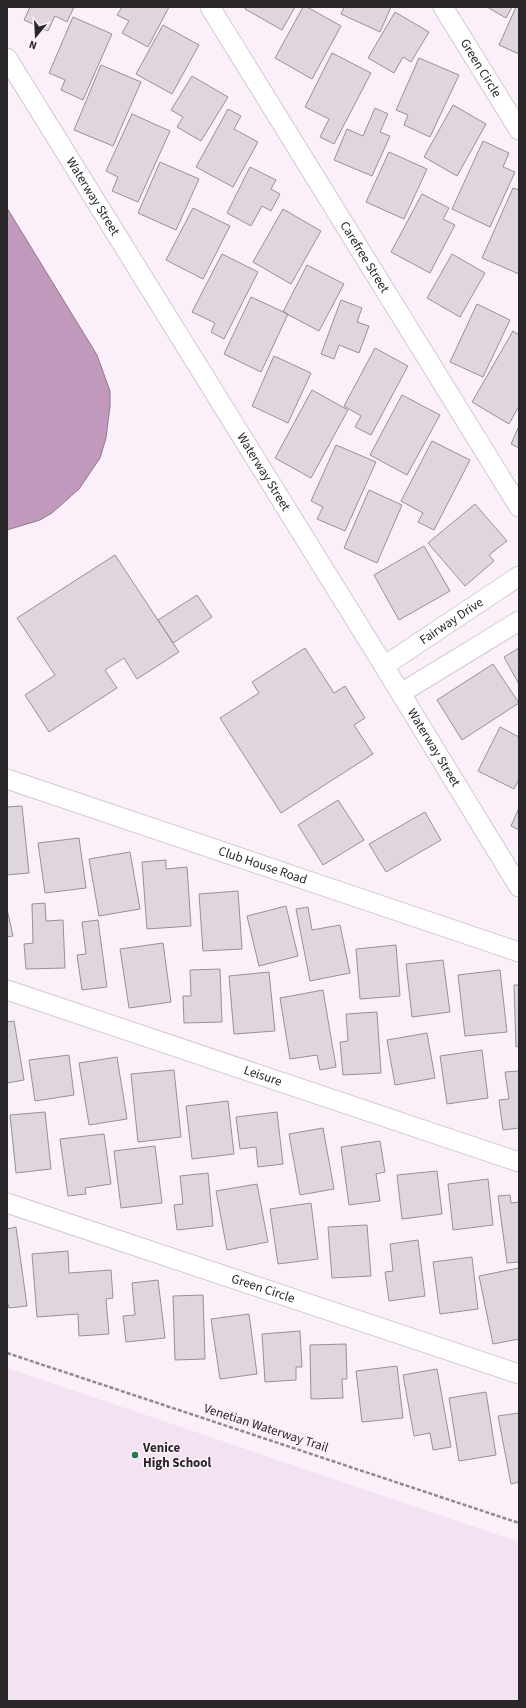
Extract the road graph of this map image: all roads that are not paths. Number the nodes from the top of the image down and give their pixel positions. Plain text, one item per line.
1 (210, 7) edge
2 (443, 7) edge
3 (7, 58) edge
4 (519, 130) edge
5 (519, 507) edge
6 (519, 576) edge
7 (519, 621) edge
8 (384, 666) junction
9 (401, 693) junction
10 (7, 779) edge
11 (519, 887) edge
12 (519, 952) edge
13 (7, 990) edge
14 (519, 1162) edge
15 (7, 1203) edge
16 (519, 1374) edge

1 - 5 street, Carefree Street
2 - 4 street, Green Circle
3 - 8 street, Waterway Street
6 - 8 street, Fairway Drive
7 - 9 street
8 - 9 street, Waterway Street
9 - 11 street, Waterway Street
10 - 12 street, Club House Road
13 - 14 street, Leisure
15 - 16 street, Green Circle

